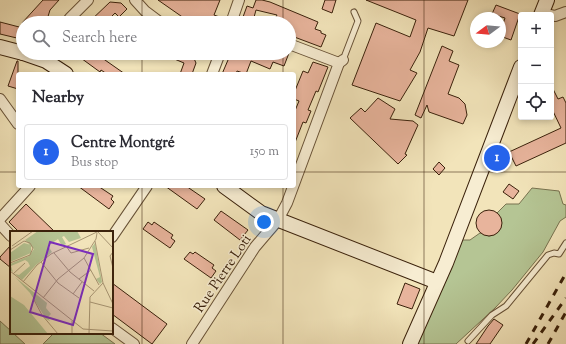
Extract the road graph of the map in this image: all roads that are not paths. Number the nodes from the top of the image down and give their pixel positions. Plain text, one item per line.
1 (88, 0) edge
2 (135, 0) edge
3 (240, 0) edge
4 (547, 0) edge
5 (354, 12) dead end
6 (546, 12) edge
7 (566, 12) edge
8 (72, 16) edge
9 (152, 16) edge
10 (234, 16) edge
11 (554, 16) edge
12 (296, 46) edge
13 (0, 47) edge
14 (16, 51) edge
15 (51, 60) edge
16 (216, 60) edge
17 (341, 62) junction
18 (64, 72) edge
19 (213, 72) edge
20 (518, 75) edge
21 (0, 99) edge
22 (16, 121) edge
23 (296, 181) edge
24 (28, 188) edge
25 (146, 188) edge
26 (227, 188) edge
27 (293, 188) edge
28 (0, 219) edge
29 (278, 220) junction
30 (0, 224) edge
31 (10, 235) edge
32 (113, 236) edge
33 (566, 243) edge
34 (437, 282) junction
35 (113, 329) edge
36 (468, 341) dead end
37 (134, 344) edge
38 (192, 344) edge
39 (410, 344) edge

1 - 8 street
2 - 9 street
3 - 10 street
4 - 6 street
5 - 17 lane
7 - 11 street
12 - 17 street
13 - 14 street
15 - 18 street
16 - 19 street
17 - 23 street, Rue Pierre Loti
20 - 34 street
21 - 22 street
24 - 28 street
25 - 32 street
26 - 29 street
27 - 29 street, Rue Pierre Loti
29 - 34 street
29 - 38 street, Rue Pierre Loti
30 - 31 street
33 - 36 lane
34 - 39 street
35 - 37 street

